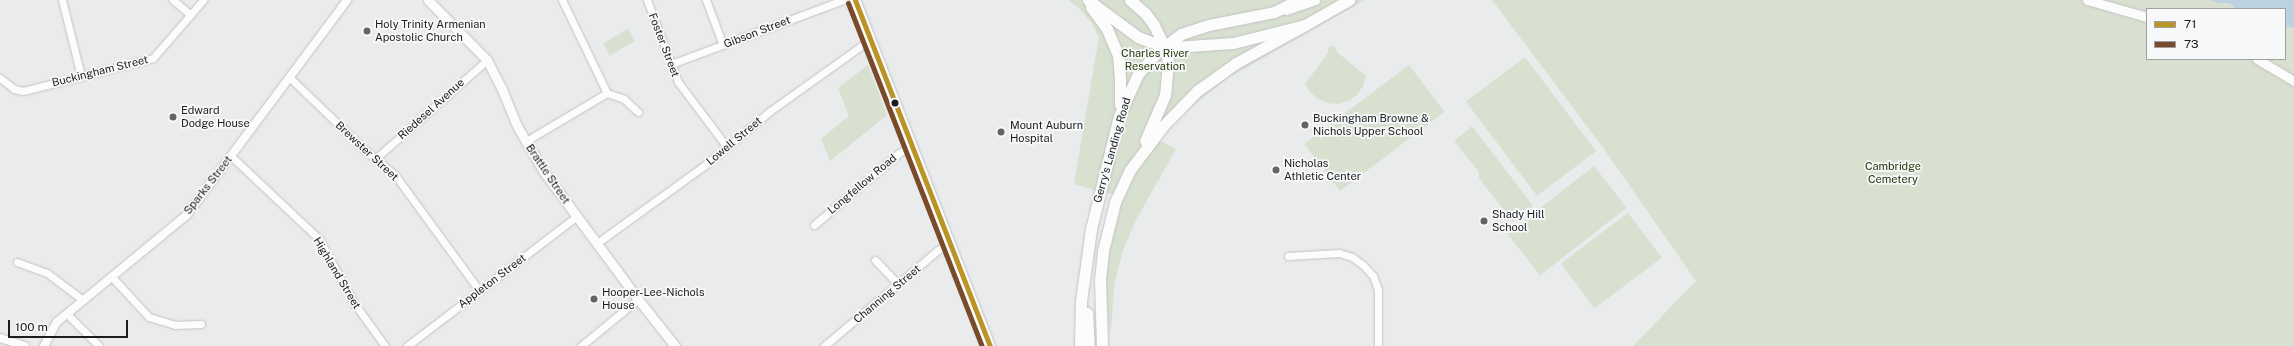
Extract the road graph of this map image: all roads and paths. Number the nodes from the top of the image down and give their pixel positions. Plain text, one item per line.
1 (62, 0) edge
2 (173, 0) edge
3 (203, 0) edge
4 (347, 0) edge
5 (428, 0) edge
6 (562, 0) edge
7 (647, 0) edge
8 (706, 0) edge
9 (843, 0) edge
10 (856, 0) edge
11 (1084, 0) edge
12 (1088, 0) edge
13 (1130, 0) edge
14 (1299, 0) edge
15 (1315, 0) edge
16 (1348, 0) edge
17 (1353, 0) edge
18 (2087, 0) edge
19 (1334, 9) junction
20 (191, 15) junction
21 (1263, 15) junction
22 (2146, 17) edge
23 (1305, 25) junction
24 (871, 39) junction
25 (723, 45) junction
26 (1164, 46) junction
27 (486, 60) junction
28 (2259, 60) edge
29 (671, 64) junction
30 (81, 76) junction
31 (0, 78) edge
32 (290, 78) junction
33 (2294, 81) edge
34 (607, 92) junction
35 (638, 112) dead end
36 (1117, 124) junction
37 (526, 141) junction
38 (726, 146) junction
39 (912, 146) junction
40 (231, 156) junction
41 (375, 159) junction
42 (1134, 163) junction
43 (577, 216) junction
44 (814, 225) dead end
45 (597, 243) junction
46 (950, 244) junction
47 (1288, 256) dead end
48 (1086, 259) junction
49 (875, 260) dead end
50 (17, 262) dead end
51 (111, 276) junction
52 (898, 284) junction
53 (479, 290) junction
54 (638, 299) junction
55 (82, 300) junction
56 (66, 314) junction
57 (201, 324) dead end
58 (0, 338) edge
59 (25, 346) edge
60 (44, 346) edge
61 (99, 346) edge
62 (385, 346) edge
63 (407, 346) edge
64 (581, 346) edge
65 (675, 346) edge
66 (824, 346) edge
67 (990, 346) edge
68 (1080, 346) edge
69 (1089, 346) edge
70 (1102, 346) edge
71 (1378, 346) edge

1 - 30 street
2 - 20 street
3 - 20 street, Buckingham Street
4 - 32 street, Sparks Street
5 - 27 main road, Brattle Street
6 - 34 street
7 - 29 street, Foster Street
8 - 25 street
9 - 25 street, Gibson Street
10 - 24 main road
11 - 36 highway
12 - 26 highway
13 - 26 highway
14 - 21 highway, Gerry's Landing Road
15 - 21 main road
16 - 19 highway, Gerry's Landing Road
17 - 19 main road
18 - 22 main road
19 - 23 highway, Gerry's Landing Road
20 - 30 street, Buckingham Street
21 - 26 highway, Gerry's Landing Road
23 - 26 highway
23 - 42 highway, Gerry's Landing Road
24 - 38 street, Lowell Street
24 - 39 main road
25 - 29 street, Gibson Street
26 - 36 highway, Gerry's Landing Road
26 - 42 highway
27 - 37 main road, Brattle Street
27 - 41 street, Riedesel Avenue
28 - 33 main road
29 - 38 street, Foster Street
30 - 31 street, Buckingham Street
32 - 40 street, Sparks Street
32 - 41 street, Brewster Street
34 - 35 street
34 - 37 street
36 - 48 highway, Gerry's Landing Road
37 - 43 main road, Brattle Street
38 - 45 street, Lowell Street
39 - 44 street, Longfellow Road
39 - 46 main road
40 - 51 street, Sparks Street
40 - 62 street, Highland Street
41 - 53 street, Brewster Street
42 - 70 highway, Gerry's Landing Road
43 - 45 main road, Brattle Street
43 - 53 street, Appleton Street
45 - 54 main road, Brattle Street
46 - 52 street, Channing Street
46 - 67 main road
47 - 71 street
48 - 68 highway, Gerry's Landing Road
48 - 69 highway
49 - 52 street
50 - 55 street
51 - 55 street, Sparks Street
51 - 57 street
52 - 66 street, Channing Street
53 - 63 street, Appleton Street
54 - 64 street
54 - 65 main road, Brattle Street
55 - 56 street, Sparks Street
56 - 60 street, Sparks Street
56 - 61 street
58 - 59 street

